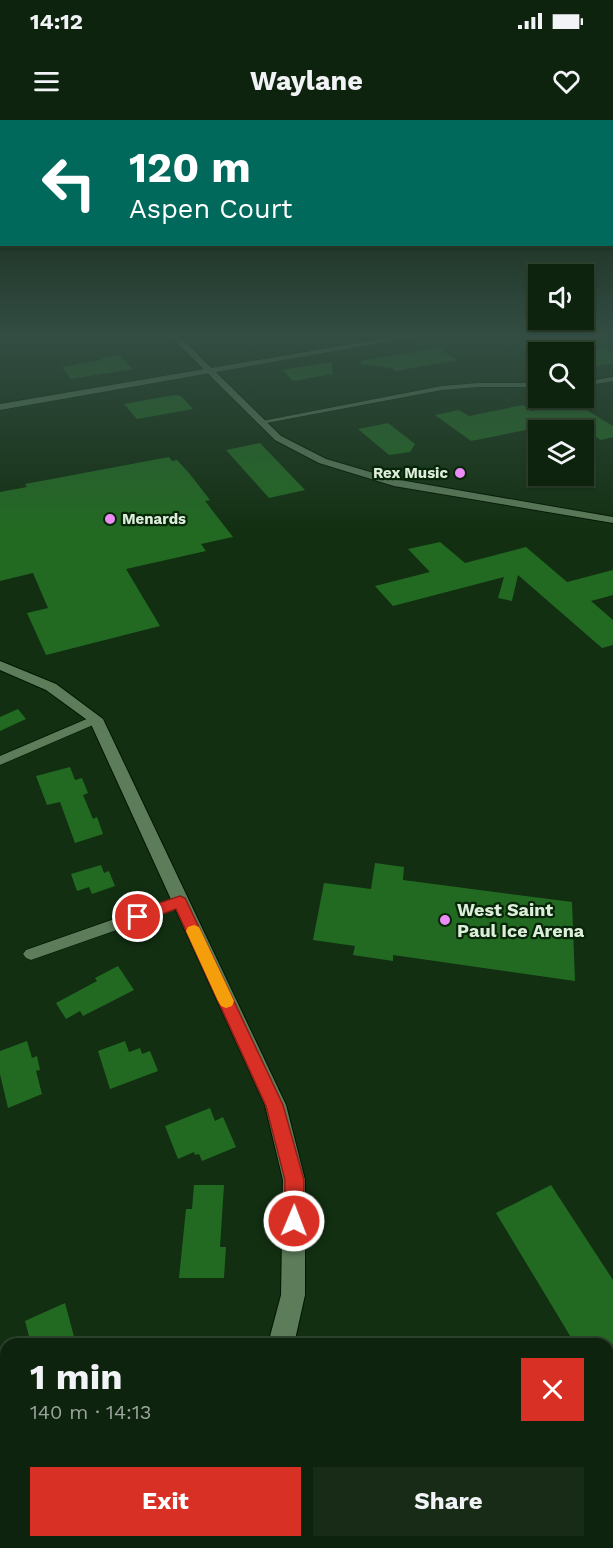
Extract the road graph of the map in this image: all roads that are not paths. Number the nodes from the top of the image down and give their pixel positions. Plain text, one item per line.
1 (35, 401) edge
2 (239, 401) edge
3 (375, 401) edge
4 (0, 407) edge
5 (261, 422) junction
6 (613, 520) edge
7 (0, 665) edge
8 (96, 719) junction
9 (0, 761) edge
10 (180, 902) junction
11 (31, 954) dead end
12 (282, 1338) edge

1 - 4 main road
2 - 5 street
3 - 5 street
5 - 6 street
7 - 8 street
8 - 9 street
8 - 10 street
10 - 11 street
10 - 12 street

